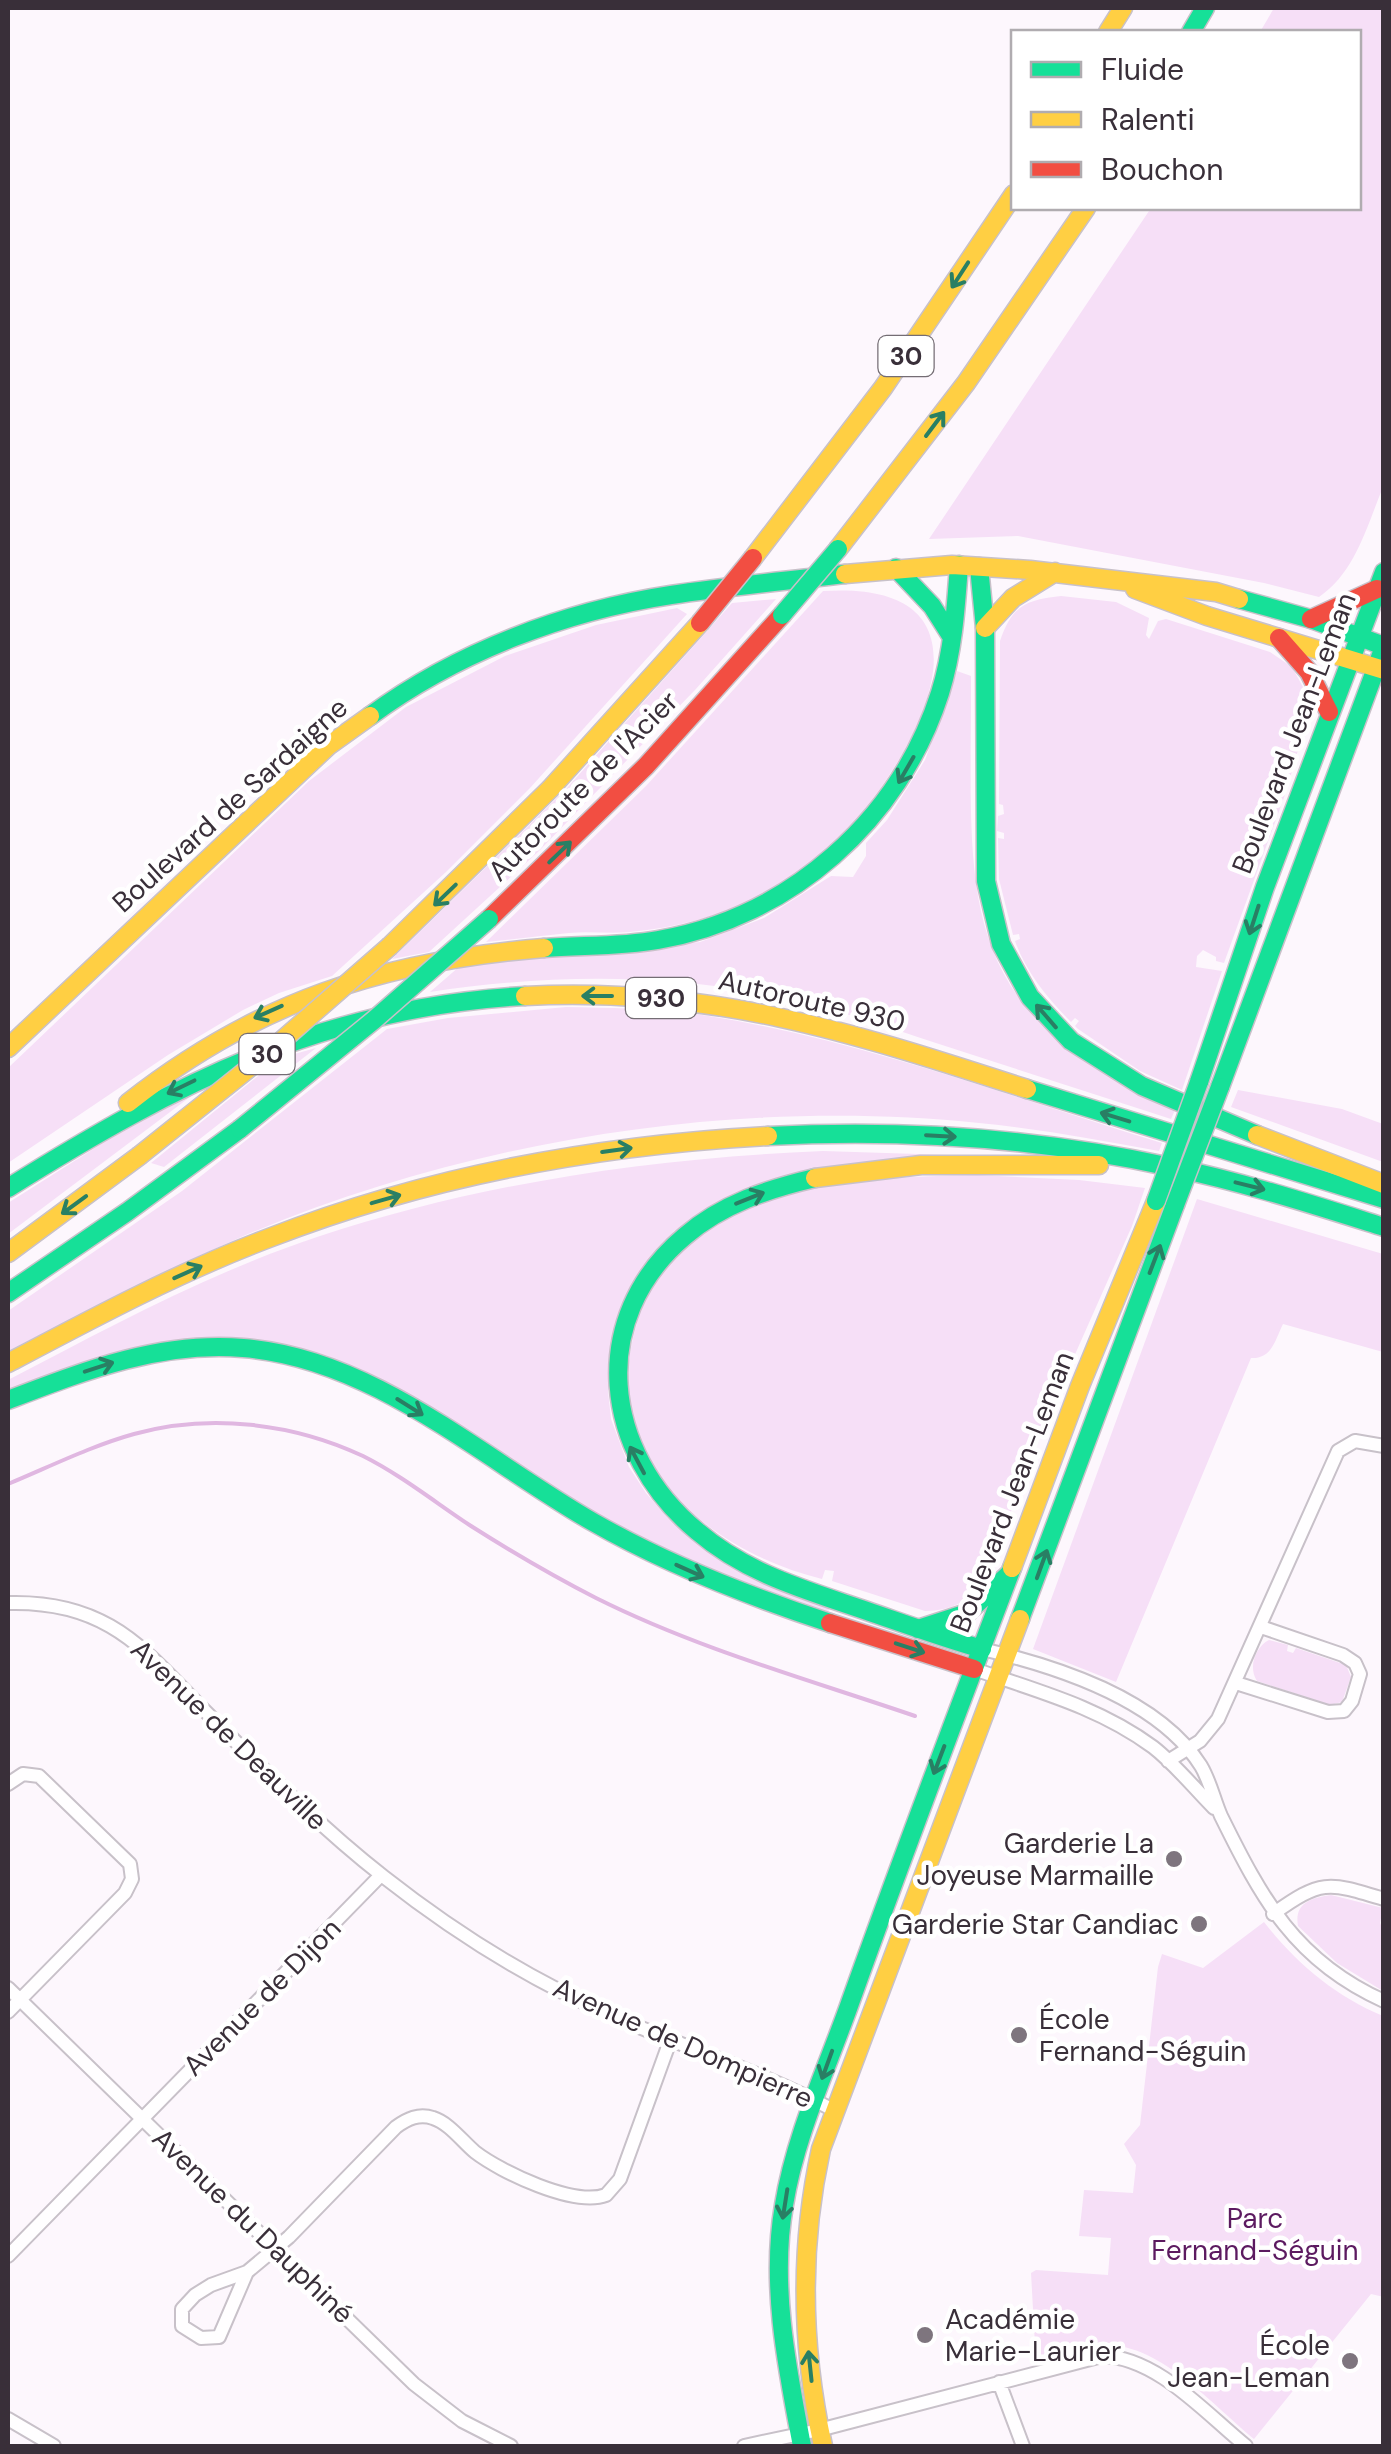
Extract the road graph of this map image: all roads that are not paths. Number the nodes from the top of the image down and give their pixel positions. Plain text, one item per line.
1 (1123, 8) edge
2 (1205, 8) edge
3 (1109, 30) edge
4 (1192, 30) edge
5 (1011, 198) edge
6 (1085, 210) edge
7 (960, 566) junction
8 (979, 567) junction
9 (896, 568) junction
10 (1056, 572) junction
11 (1106, 579) junction
12 (1380, 581) edge
13 (1311, 619) junction
14 (985, 628) junction
15 (951, 636) junction
16 (1359, 636) junction
17 (1278, 638) junction
18 (1384, 646) edge
19 (1350, 660) junction
20 (1379, 669) edge
21 (1329, 712) junction
22 (8, 1048) edge
23 (86, 1139) junction
24 (1162, 1165) junction
25 (1384, 1184) edge
26 (8, 1188) edge
27 (1384, 1199) edge
28 (1384, 1227) edge
29 (8, 1252) edge
30 (8, 1293) edge
31 (8, 1363) edge
32 (8, 1400) edge
33 (1384, 1446) edge
34 (1010, 1573) junction
35 (8, 1603) edge
36 (1261, 1627) junction
37 (918, 1629) junction
38 (982, 1649) junction
39 (1008, 1655) junction
40 (974, 1669) junction
41 (1000, 1678) junction
42 (1236, 1683) junction
43 (1188, 1750) junction
44 (1168, 1761) junction
45 (8, 1784) edge
46 (1220, 1813) junction
47 (382, 1875) junction
48 (1384, 1899) edge
49 (1274, 1914) junction
50 (8, 1988) edge
51 (20, 2000) junction
52 (1384, 2002) edge
53 (8, 2012) edge
54 (670, 2041) junction
55 (814, 2100) junction
56 (834, 2111) junction
57 (142, 2119) junction
58 (275, 2247) junction
59 (8, 2256) edge
60 (247, 2272) junction
61 (999, 2382) junction
62 (8, 2419) edge
63 (811, 2440) edge
64 (54, 2446) edge
65 (511, 2446) edge
66 (744, 2446) edge
67 (1023, 2446) edge
68 (1246, 2446) edge

1 - 3 main road
2 - 4 main road
5 -> 29 main road, Autoroute de l'Acier / 30, bridge
30 -> 6 main road, Autoroute de l'Acier / 30, bridge
7 - 8 main road, Boulevard de Sardaigne
7 - 9 main road, Boulevard de Sardaigne
7 - 15 main road
8 - 10 main road, Boulevard de Sardaigne
8 - 14 main road
9 - 15 main road
9 - 22 main road, Boulevard de Sardaigne
10 - 11 main road, Boulevard de Sardaigne
10 - 14 main road
11 - 13 main road, Boulevard de Sardaigne
11 - 17 main road, Boulevard de Sardaigne
12 - 13 main road
12 - 16 main road, Boulevard Jean-Leman
13 - 16 main road, Boulevard de Sardaigne
25 -> 14 main road
15 -> 23 main road
16 - 18 main road, Boulevard de Sardaigne
16 - 19 main road, Boulevard Jean-Leman
17 - 19 main road, Boulevard de Sardaigne
17 - 21 main road
18 - 20 main road, Boulevard Jean-Leman
19 - 20 main road, Boulevard de Sardaigne
19 - 21 main road, Boulevard Jean-Leman
39 -> 20 main road, Boulevard Jean-Leman, bridge
21 -> 34 main road, Boulevard Jean-Leman, bridge
23 - 26 main road, Autoroute 930 / 930
27 -> 23 main road, Autoroute 930 / 930
24 -> 28 main road
31 -> 24 main road
37 -> 24 main road
32 -> 40 main road
33 - 36 street
34 - 37 main road
34 - 38 main road, Boulevard Jean-Leman
35 - 47 street, Avenue de Deauville
36 - 42 street
36 - 42 street
37 - 38 main road
38 - 39 street
38 - 40 main road, Boulevard Jean-Leman
39 - 41 main road, Boulevard Jean-Leman
39 - 43 street
40 - 41 street
40 -> 55 main road, Boulevard Jean-Leman
41 - 44 street
41 - 56 main road, Boulevard Jean-Leman
42 - 43 street
43 - 44 street
43 - 46 street
44 - 46 street
45 - 51 street
46 - 49 street
47 - 54 street, Avenue de Dompierre
47 - 57 street, Avenue de Dijon
48 - 49 street
49 - 52 street
50 - 51 street, Avenue du Dauphiné
51 - 53 street
51 - 57 street, Avenue du Dauphiné
54 - 55 street, Avenue de Dompierre
54 - 58 street
55 - 56 street, Avenue de Dompierre
55 -> 63 main road, Boulevard Jean-Leman
63 -> 56 main road, Boulevard Jean-Leman
57 - 58 street, Avenue du Dauphiné
57 - 59 street
58 - 60 street
58 - 65 street, Avenue du Dauphiné
60 - 60 street
61 - 63 street
61 - 67 street
61 - 68 street
62 - 64 street
63 - 66 street

